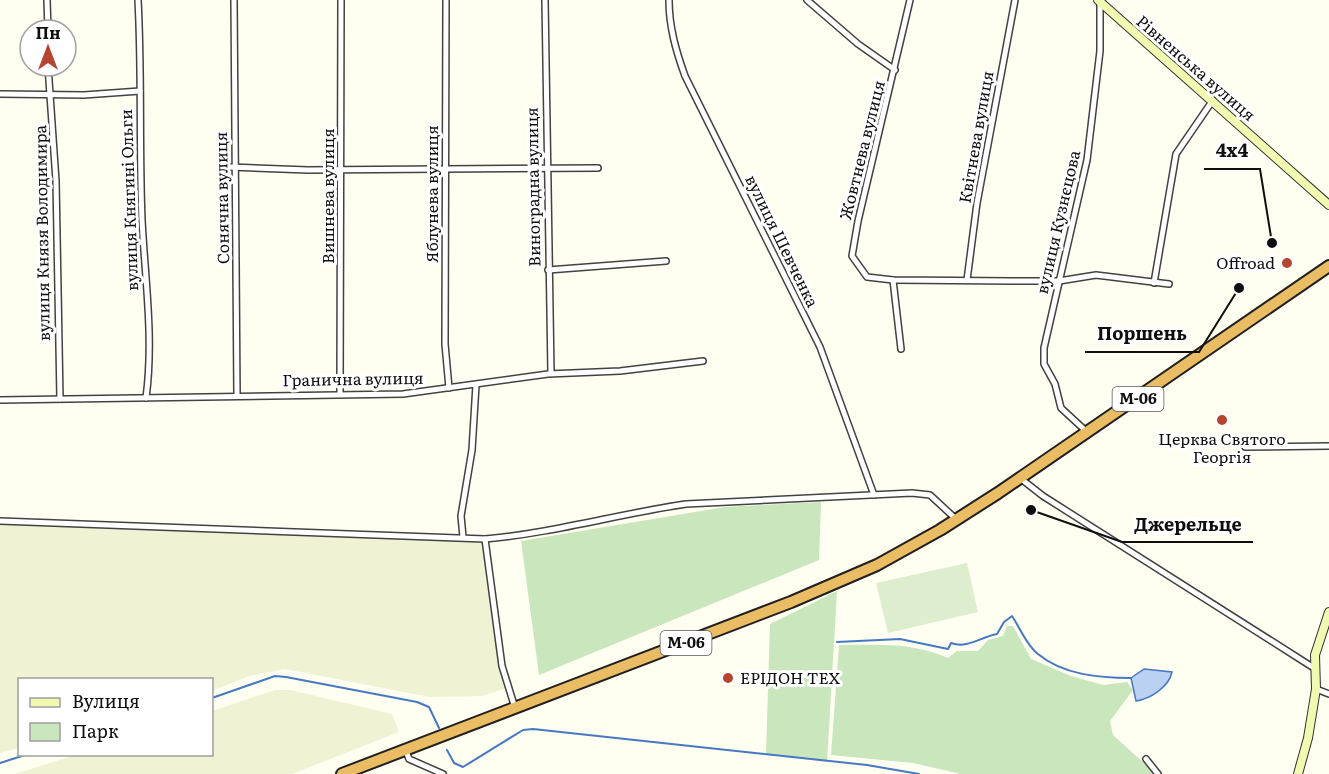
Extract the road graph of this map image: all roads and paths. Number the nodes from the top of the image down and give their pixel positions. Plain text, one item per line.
1 (47, 0) edge
2 (138, 0) edge
3 (234, 0) edge
4 (341, 0) edge
5 (446, 0) edge
6 (545, 0) edge
7 (669, 0) edge
8 (807, 0) edge
9 (910, 0) edge
10 (1016, 0) edge
11 (1099, 1) edge
12 (48, 18) edge
13 (895, 70) junction
14 (49, 78) edge
15 (140, 91) junction
16 (0, 94) edge
17 (51, 94) junction
18 (1213, 100) junction
19 (233, 167) junction
20 (342, 168) junction
21 (447, 168) junction
22 (598, 168) dead end
23 (547, 169) junction
24 (1329, 205) edge
25 (666, 261) dead end
26 (1329, 266) edge
27 (548, 270) junction
28 (893, 280) junction
29 (967, 280) junction
30 (1059, 281) junction
31 (1154, 283) junction
32 (1169, 284) dead end
33 (901, 349) dead end
34 (704, 361) dead end
35 (550, 374) junction
36 (476, 385) junction
37 (449, 388) junction
38 (340, 393) junction
39 (237, 395) junction
40 (146, 398) junction
41 (60, 399) junction
42 (0, 400) edge
43 (1088, 433) junction
44 (1329, 446) edge
45 (1245, 447) dead end
46 (1020, 478) junction
47 (874, 495) junction
48 (957, 520) junction
49 (0, 521) edge
50 (463, 537) junction
51 (485, 539) junction
52 (1329, 612) edge
53 (1314, 668) junction
54 (1316, 689) junction
55 (1329, 694) edge
56 (515, 709) junction
57 (406, 751) junction
58 (1146, 759) dead end
59 (342, 774) edge
60 (443, 774) edge
61 (1158, 774) edge
62 (1298, 774) edge

1 - 12 street
2 - 15 street, вулиця Княгині Ольги
3 - 19 street, Сонячна вулиця
4 - 20 street, Вишнева вулиця
5 - 21 street, Яблунева вулиця
6 - 23 street, Виноградна вулиця
7 - 47 street, вулиця Шевченка
8 - 13 street
9 - 13 street, Жовтнева вулиця
10 - 29 street, Квітнева вулиця
11 - 18 main road, Рівненська вулиця
11 - 30 street, вулиця Кузнєцова
13 - 28 street, Жовтнева вулиця
14 - 17 street, вулиця Князя Володимира
15 - 17 street
15 - 40 street, вулиця Княгині Ольги
16 - 17 street
17 - 41 street, вулиця Князя Володимира
18 - 24 main road, Рівненська вулиця
18 - 31 street
19 - 20 street
19 - 39 street, Сонячна вулиця
20 - 21 street
20 - 38 street, Вишнева вулиця
21 - 23 street
21 - 37 street, Яблунева вулиця
22 - 23 street
23 - 27 street, Виноградна вулиця
25 - 27 street
26 - 43 highway, М-06
27 - 35 street, Виноградна вулиця
28 - 29 street, Жовтнева вулиця
28 - 33 street
29 - 30 street, Жовтнева вулиця
30 - 31 street, Жовтнева вулиця
30 - 43 street, вулиця Кузнєцова
31 - 32 street, Жовтнева вулиця
34 - 35 street, Гранична вулиця
35 - 36 street, Гранична вулиця
36 - 37 street, Гранична вулиця
36 - 50 street
37 - 38 street, Гранична вулиця
38 - 39 street, Гранична вулиця
39 - 40 street, Гранична вулиця
40 - 41 street, Гранична вулиця
41 - 42 street, Гранична вулиця
43 - 46 highway, М-06
44 - 45 street
46 - 48 highway, М-06
46 - 53 street
47 - 48 street
47 - 51 street
48 - 56 highway, М-06
49 - 50 street
50 - 51 street
51 - 56 street
52 - 53 main road
53 - 54 main road
54 - 55 street
54 - 62 main road
56 - 57 highway, М-06
57 - 59 highway, М-06
57 - 60 street
58 - 61 street

